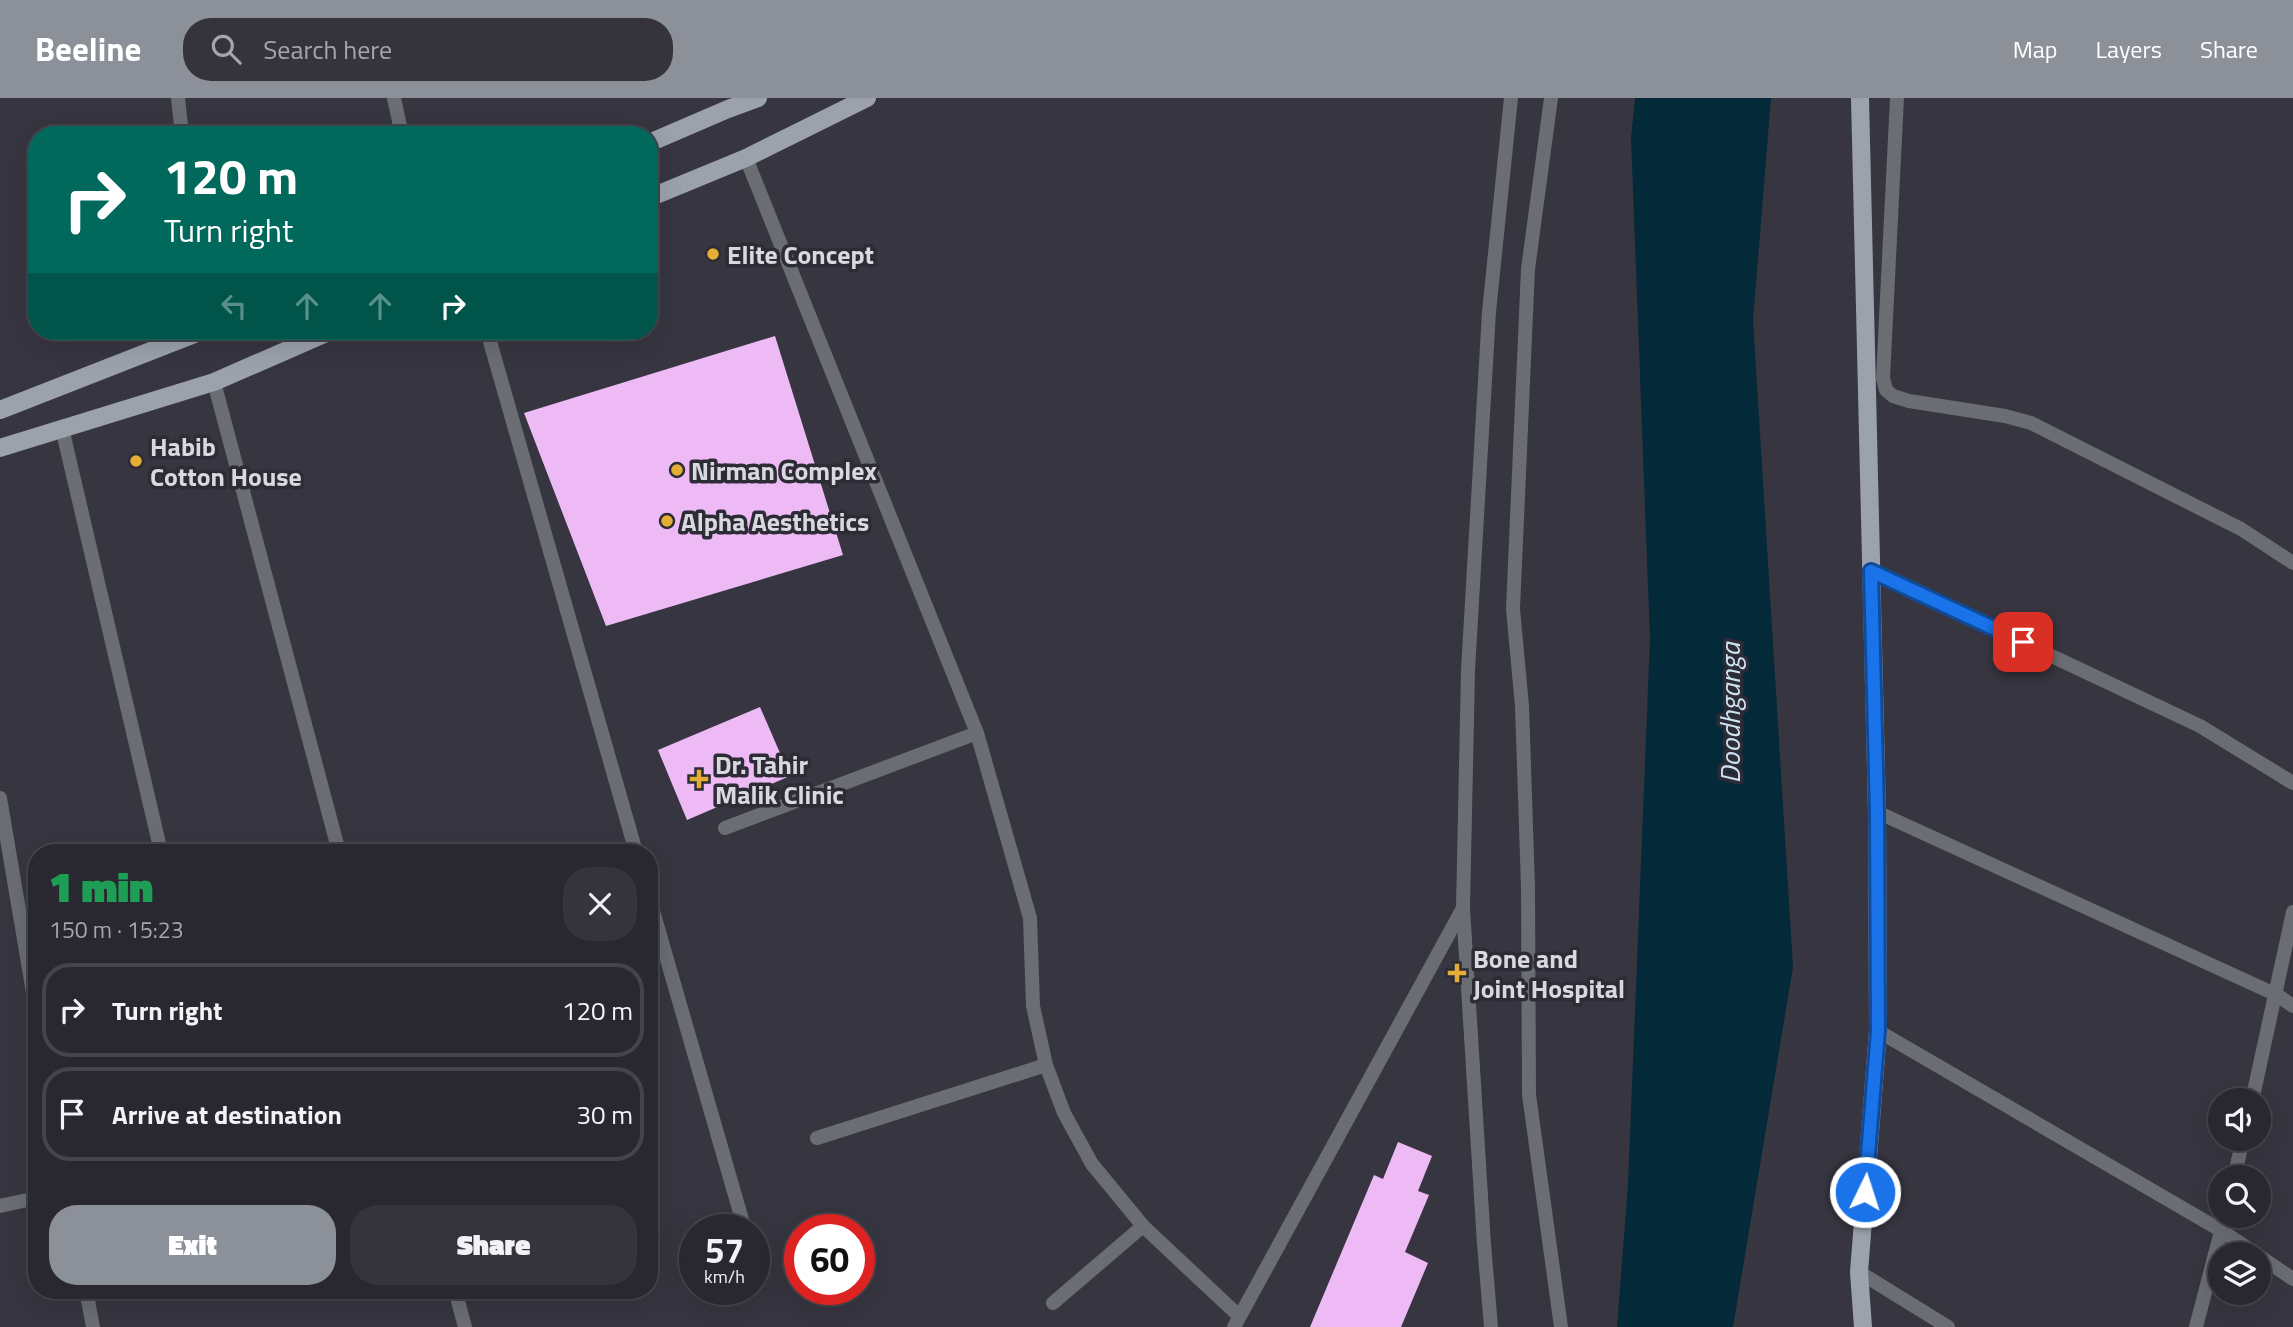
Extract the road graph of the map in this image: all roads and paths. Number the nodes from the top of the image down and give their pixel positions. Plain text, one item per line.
1 (178, 98) edge
2 (394, 98) edge
3 (758, 98) edge
4 (867, 98) edge
5 (1510, 98) edge
6 (1551, 98) edge
7 (1860, 98) edge
8 (1897, 98) edge
9 (181, 126) edge
10 (400, 126) edge
11 (658, 140) edge
12 (746, 158) junction
13 (658, 194) edge
14 (179, 340) edge
15 (310, 340) edge
16 (489, 340) edge
17 (214, 382) junction
18 (0, 410) edge
19 (62, 428) junction
20 (0, 448) edge
21 (2293, 563) edge
22 (1871, 571) junction
23 (977, 733) junction
24 (2293, 783) edge
25 (0, 798) edge
26 (1877, 812) junction
27 (725, 828) dead end
28 (159, 844) edge
29 (337, 844) edge
30 (634, 844) edge
31 (1463, 908) junction
32 (2293, 912) edge
33 (658, 928) edge
34 (28, 963) edge
35 (2277, 995) junction
36 (2293, 1006) edge
37 (1878, 1031) junction
38 (1046, 1065) junction
39 (2255, 1088) edge
40 (817, 1138) dead end
41 (28, 1200) edge
42 (0, 1206) edge
43 (740, 1214) edge
44 (2208, 1215) edge
45 (1143, 1226) junction
46 (2223, 1228) edge
47 (2228, 1228) edge
48 (2244, 1242) edge
49 (2271, 1264) edge
50 (1859, 1272) junction
51 (2293, 1279) edge
52 (88, 1299) edge
53 (457, 1299) edge
54 (1053, 1303) dead end
55 (1236, 1321) edge
56 (93, 1327) edge
57 (465, 1327) edge
58 (1491, 1327) edge
59 (1561, 1327) edge
60 (1863, 1327) edge
61 (1948, 1327) edge
62 (2196, 1327) edge

1 - 9 street
2 - 10 street
3 - 11 main road
4 - 12 main road
5 - 31 street
6 - 59 street
7 - 22 main road
8 - 21 street
12 - 13 main road
12 - 23 street
14 - 18 main road
15 - 17 main road
16 - 30 street
17 - 19 main road
17 - 29 street
19 - 20 main road
19 - 28 street
22 - 24 street
22 - 26 main road
23 - 27 street
23 - 38 street
25 - 34 street
26 - 35 street
26 - 37 main road
31 - 55 street
31 - 58 street
32 - 35 street
33 - 43 street
35 - 36 street
35 - 39 street
37 - 44 street
37 - 50 main road
38 - 40 street
38 - 45 street
41 - 42 street
45 - 54 street
45 - 55 street
46 - 62 street
47 - 48 street
49 - 51 street
50 - 60 main road
50 - 61 street
52 - 56 street
53 - 57 street

